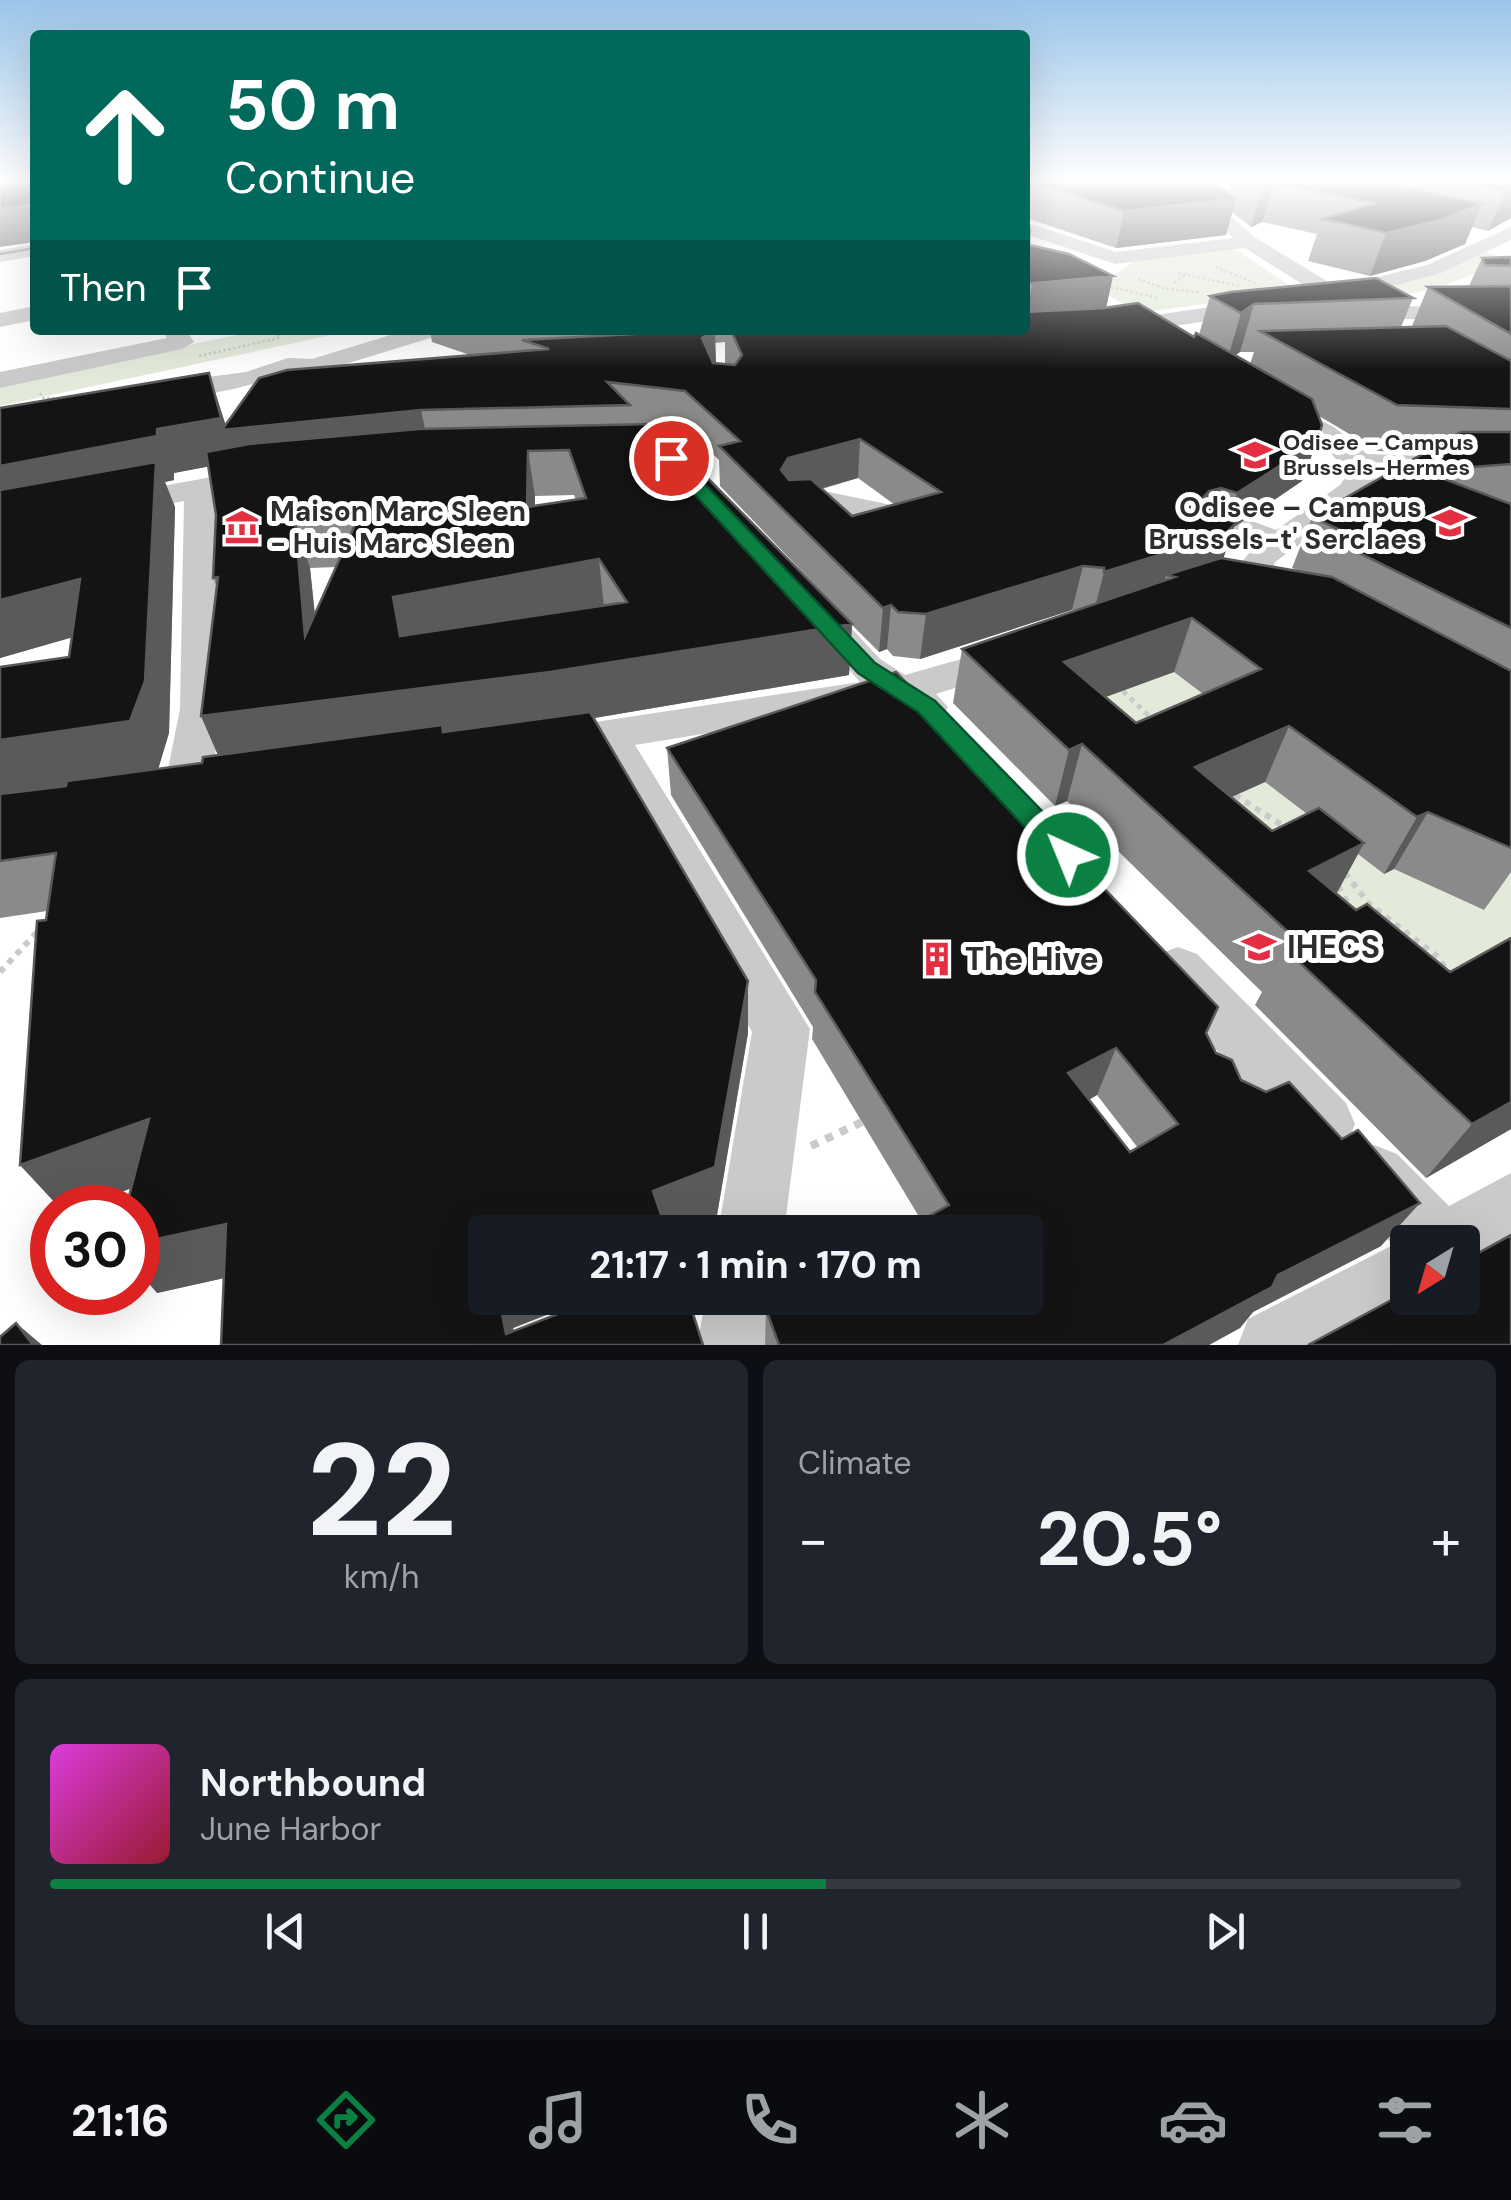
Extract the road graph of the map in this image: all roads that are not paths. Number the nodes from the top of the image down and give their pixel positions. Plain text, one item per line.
1 (1047, 245) edge
2 (1231, 245) edge
3 (1252, 245) edge
4 (1501, 245) edge
5 (30, 249) edge
6 (1053, 249) junction
7 (0, 253) edge
8 (1115, 258) junction
9 (1463, 280) dead end
10 (1095, 281) junction
11 (1328, 306) junction
12 (1362, 312) junction
13 (30, 314) edge
14 (1511, 314) edge
15 (0, 320) edge
16 (1401, 334) edge
17 (177, 335) edge
18 (417, 335) edge
19 (1096, 335) edge
20 (1158, 335) junction
21 (300, 374) junction
22 (383, 377) edge
23 (0, 380) edge
24 (249, 385) junction
25 (1244, 387) edge
26 (137, 403) junction
27 (1360, 463) junction
28 (1511, 468) edge
29 (300, 473) edge
30 (200, 488) junction
31 (96, 508) edge
32 (800, 510) edge
33 (885, 513) edge
34 (1222, 534) edge
35 (788, 582) edge
36 (1046, 646) edge
37 (899, 689) junction
38 (610, 735) junction
39 (966, 748) edge
40 (505, 750) edge
41 (140, 799) edge
42 (1150, 942) edge
43 (1511, 1206) edge
44 (753, 1215) edge
45 (1417, 1225) edge
46 (1480, 1225) edge
47 (1390, 1283) edge
48 (738, 1315) edge
49 (734, 1345) edge
50 (1274, 1345) edge

1 - 6 street
2 - 8 street
3 - 11 street
4 - 11 street
5 - 7 street
6 - 8 street
6 - 10 street
8 - 10 street
9 - 12 street
10 - 20 street
11 - 12 street
11 - 20 street
12 - 14 street
12 - 16 street
13 - 15 street
17 - 23 street
18 - 21 street
19 - 20 street
21 - 22 street
21 - 24 street
21 - 26 street
24 - 26 street
24 - 26 street
25 - 27 street
27 - 28 street
27 - 34 street
29 - 30 street
30 - 31 street
30 - 41 street
32 - 33 street
35 - 37 street
36 - 37 street
37 - 38 street
37 - 39 street
38 - 40 street
38 - 44 street
42 - 45 street
43 - 46 street
47 - 50 street
48 - 49 street

